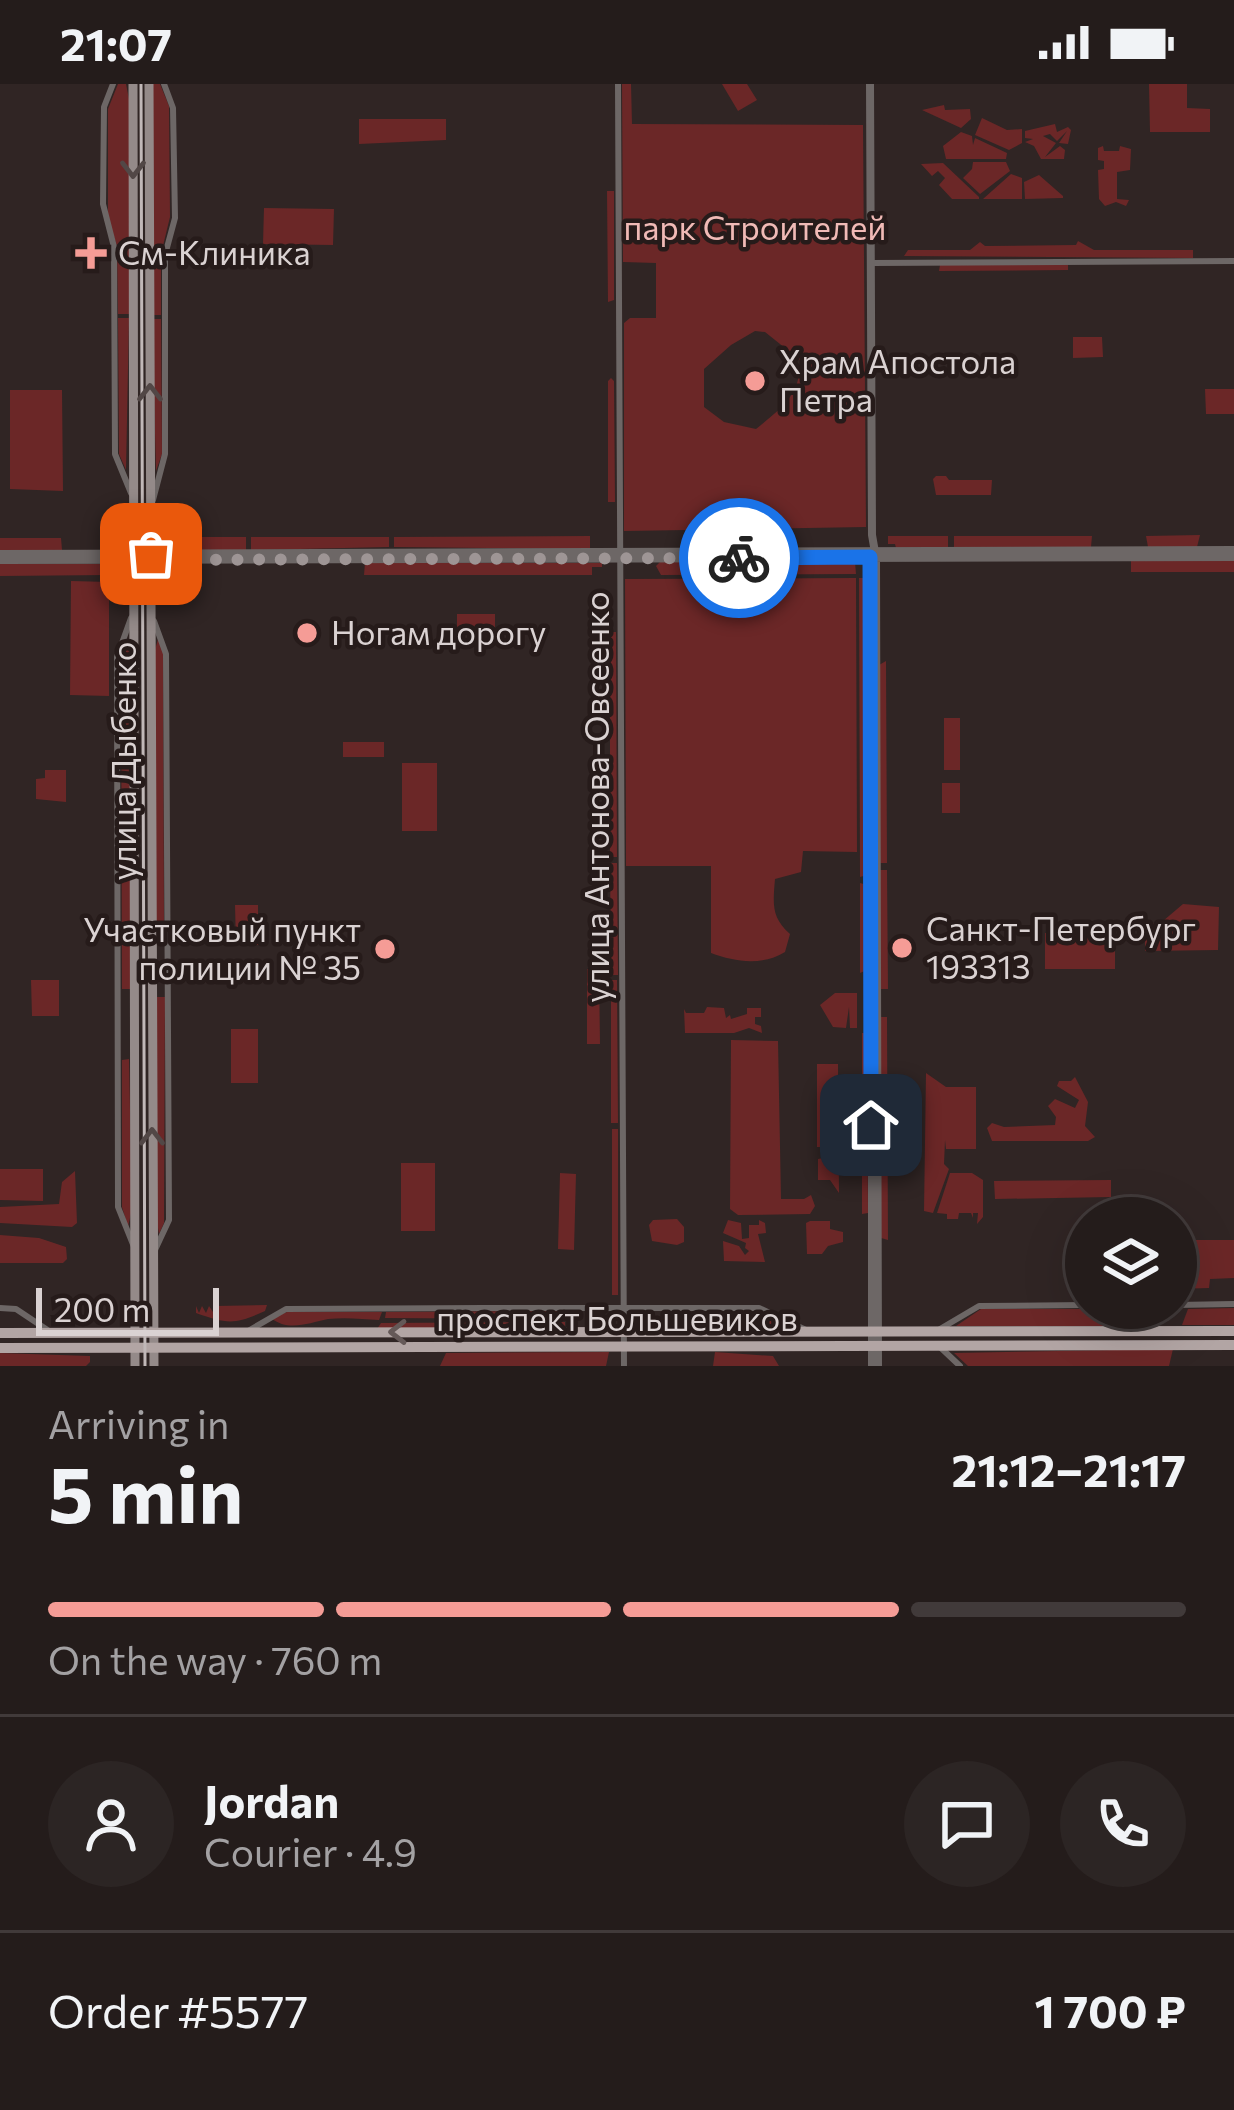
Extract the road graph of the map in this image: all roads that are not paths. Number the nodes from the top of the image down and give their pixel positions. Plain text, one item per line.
1 (113, 84) edge
2 (133, 84) edge
3 (149, 84) edge
4 (164, 84) edge
5 (618, 84) edge
6 (870, 84) edge
7 (1234, 261) edge
8 (871, 263) junction
9 (132, 495) junction
10 (151, 510) junction
11 (1234, 554) edge
12 (620, 556) junction
13 (873, 556) junction
14 (0, 557) edge
15 (132, 557) junction
16 (151, 557) junction
17 (152, 616) junction
18 (154, 1254) junction
19 (1234, 1304) edge
20 (1065, 1305) edge
21 (1197, 1305) edge
22 (0, 1308) edge
23 (623, 1308) junction
24 (809, 1331) junction
25 (875, 1331) junction
26 (937, 1331) junction
27 (1234, 1331) edge
28 (245, 1332) junction
29 (623, 1332) junction
30 (0, 1333) edge
31 (52, 1333) junction
32 (135, 1333) junction
33 (154, 1333) junction
34 (1234, 1345) edge
35 (623, 1346) junction
36 (875, 1346) junction
37 (938, 1346) junction
38 (135, 1347) junction
39 (154, 1347) junction
40 (0, 1348) edge
41 (135, 1366) edge
42 (154, 1366) edge
43 (624, 1366) edge
44 (875, 1366) edge
45 (960, 1366) edge

1 - 9 street
2 -> 9 main road, улица Дыбенко
10 -> 3 main road, улица Дыбенко
4 - 10 street
5 - 12 street, улица Антонова-Овсеенко
6 - 8 street
7 - 8 street
8 - 13 street
9 - 15 main road, улица Дыбенко
10 - 16 main road, улица Дыбенко
11 - 13 street
12 - 13 street
12 - 16 street
12 - 23 street, улица Антонова-Овсеенко
13 - 25 street
14 - 15 street
15 - 16 street
15 - 32 main road, улица Дыбенко
16 - 17 main road, улица Дыбенко
18 -> 17 main road, улица Дыбенко
17 - 18 street
18 - 33 main road, улица Дыбенко
19 - 21 street
20 - 26 street
22 - 31 street, проспект Большевиков
23 - 24 street
23 - 28 street
23 - 29 street, улица Антонова-Овсеенко
24 - 25 main road, проспект Большевиков
24 - 29 main road, проспект Большевиков
25 - 26 main road, проспект Большевиков
25 - 36 street
26 - 27 main road, проспект Большевиков
29 -> 28 main road, проспект Большевиков
28 - 33 main road, проспект Большевиков
29 - 35 street, улица Антонова-Овсеенко
30 - 31 main road, проспект Большевиков
31 - 32 main road, проспект Большевиков
32 - 33 main road, проспект Большевиков
32 - 38 main road, улица Дыбенко
33 - 39 main road, улица Дыбенко
34 - 37 main road, проспект Большевиков
35 - 36 main road, проспект Большевиков
35 - 39 main road, проспект Большевиков
35 - 43 street, улица Антонова-Овсеенко
36 - 37 main road, проспект Большевиков
36 - 44 street
37 - 45 street
38 - 39 main road, проспект Большевиков
38 - 40 main road, проспект Большевиков
38 - 41 main road, улица Дыбенко
39 - 42 main road, улица Дыбенко

